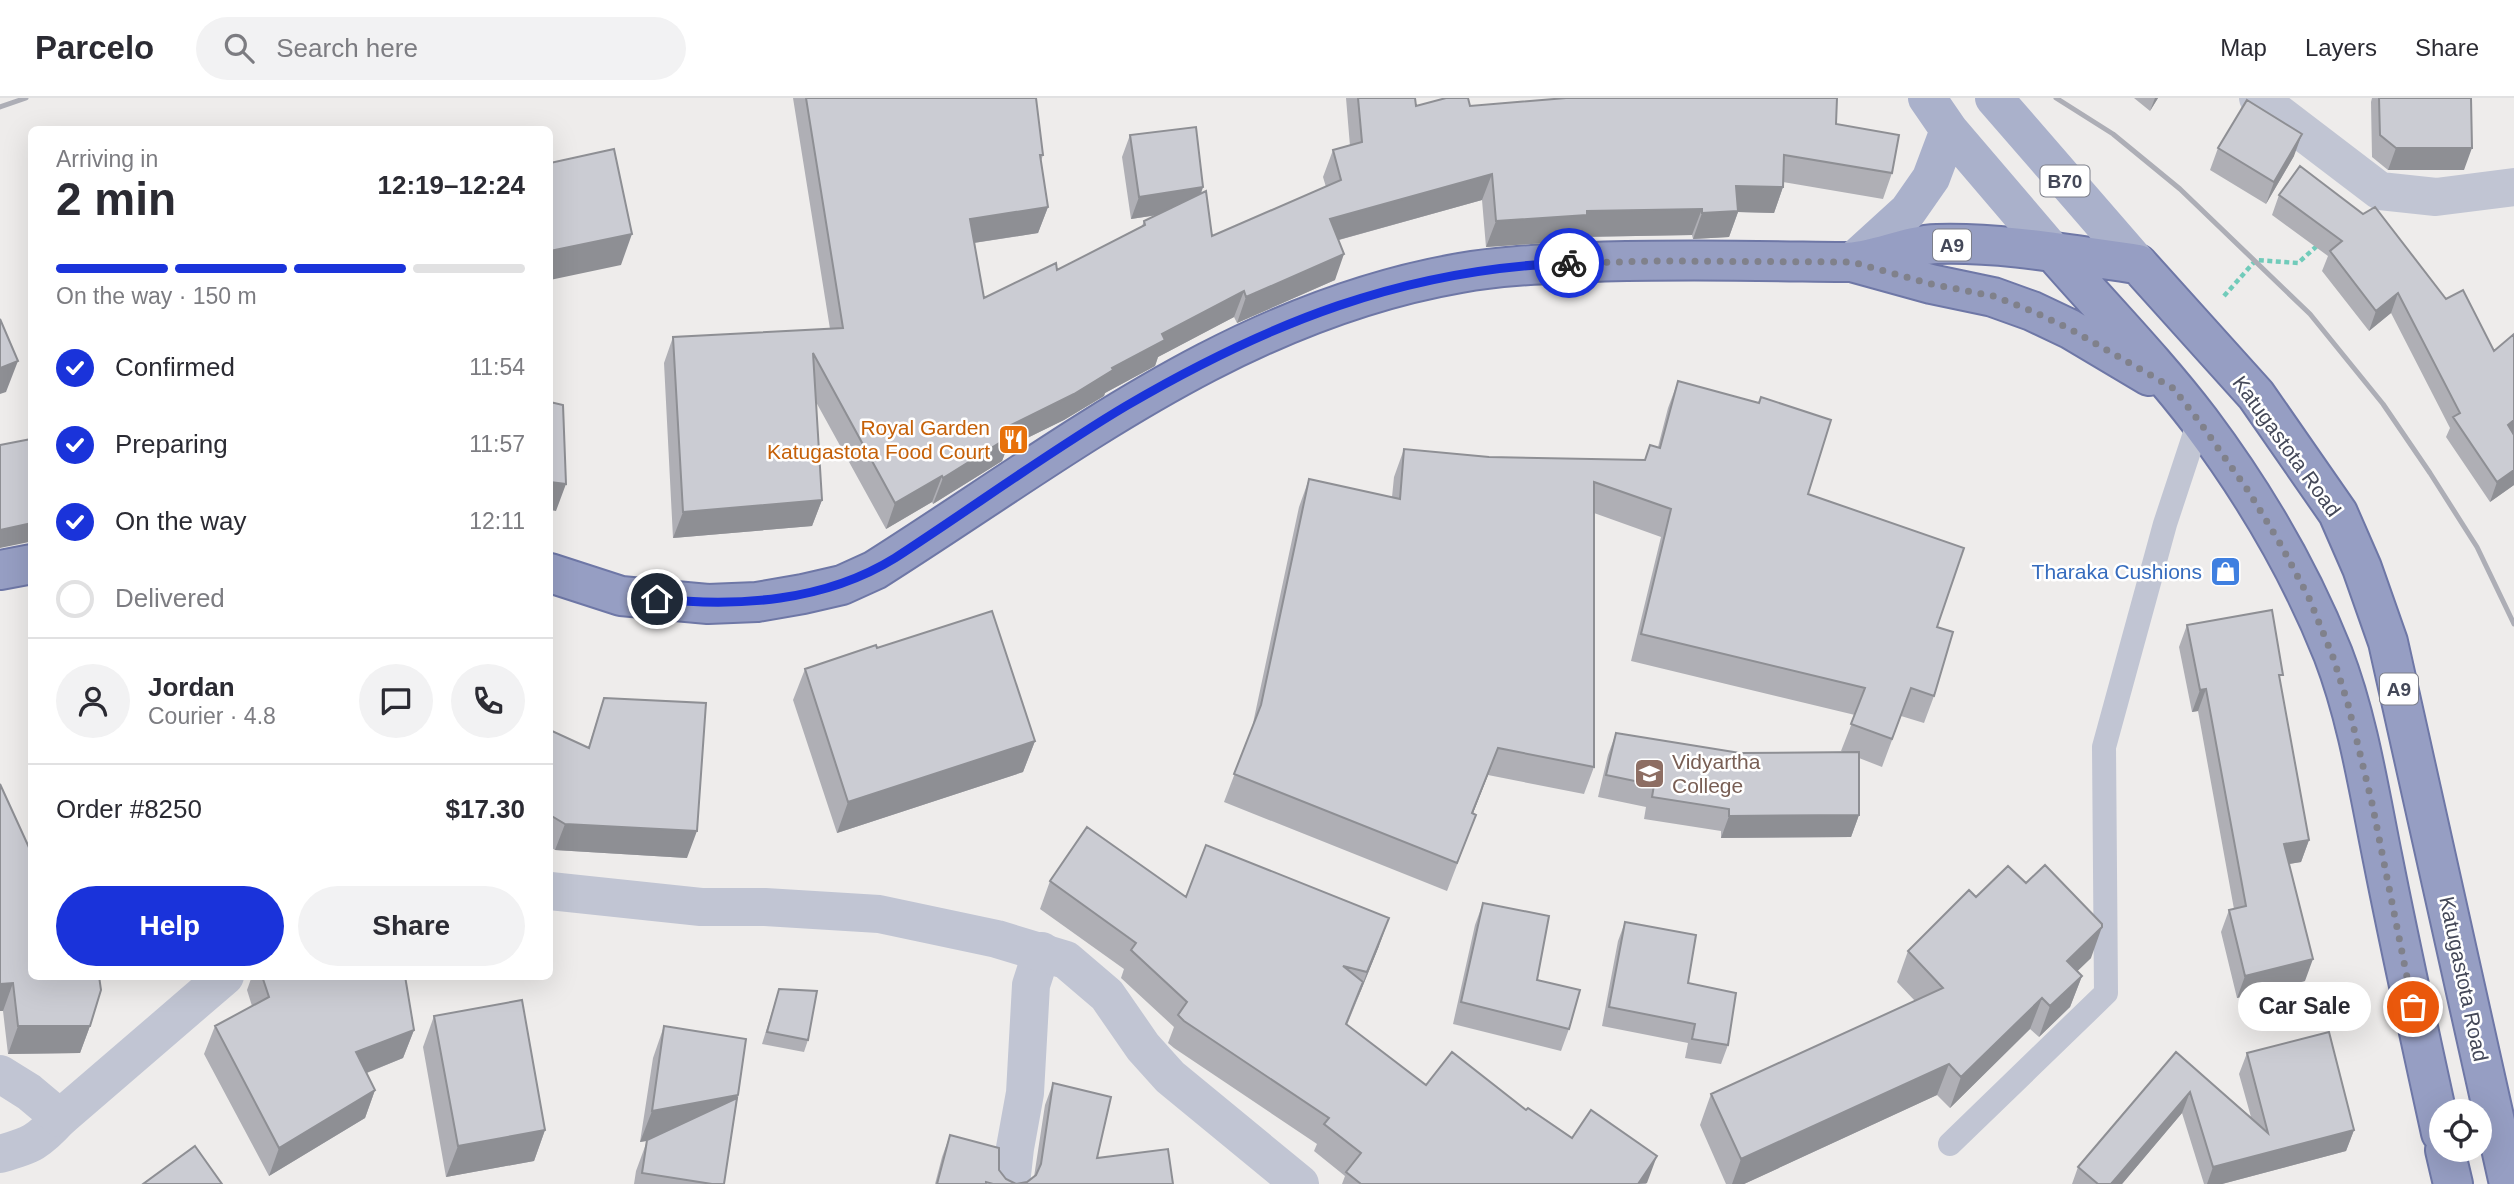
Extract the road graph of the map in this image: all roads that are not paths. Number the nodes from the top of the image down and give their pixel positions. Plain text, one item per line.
1 (1927, 98) edge
2 (1994, 98) edge
3 (2258, 98) edge
4 (1950, 130) junction
5 (2514, 187) edge
6 (2054, 253) junction
7 (1852, 262) junction
8 (2138, 264) junction
9 (2173, 388) junction
10 (2199, 421) junction
11 (28, 565) edge
12 (0, 570) edge
13 (553, 574) edge
14 (553, 891) edge
15 (1042, 951) junction
16 (220, 980) edge
17 (0, 1073) edge
18 (2433, 1099) edge
19 (60, 1118) junction
20 (1950, 1144) dead end
21 (0, 1154) edge
22 (2448, 1162) edge
23 (1011, 1184) edge
24 (1300, 1184) edge
25 (2453, 1184) edge
26 (2509, 1184) edge

1 - 4 main road, B70
2 - 8 main road, B70
3 - 5 street
4 - 6 main road, B70
4 - 7 main road
6 - 7 highway, A9
6 - 8 highway, A9
6 - 9 highway
7 - 9 highway, A9
7 - 13 highway, A9
8 - 26 highway, Katugastota Road / A9
9 - 10 highway, A9
10 - 18 highway, A9
10 - 20 lane
11 - 12 highway
14 - 15 street
15 - 23 street
15 - 24 street
16 - 19 street
17 - 19 street
19 - 21 street
22 - 25 highway

